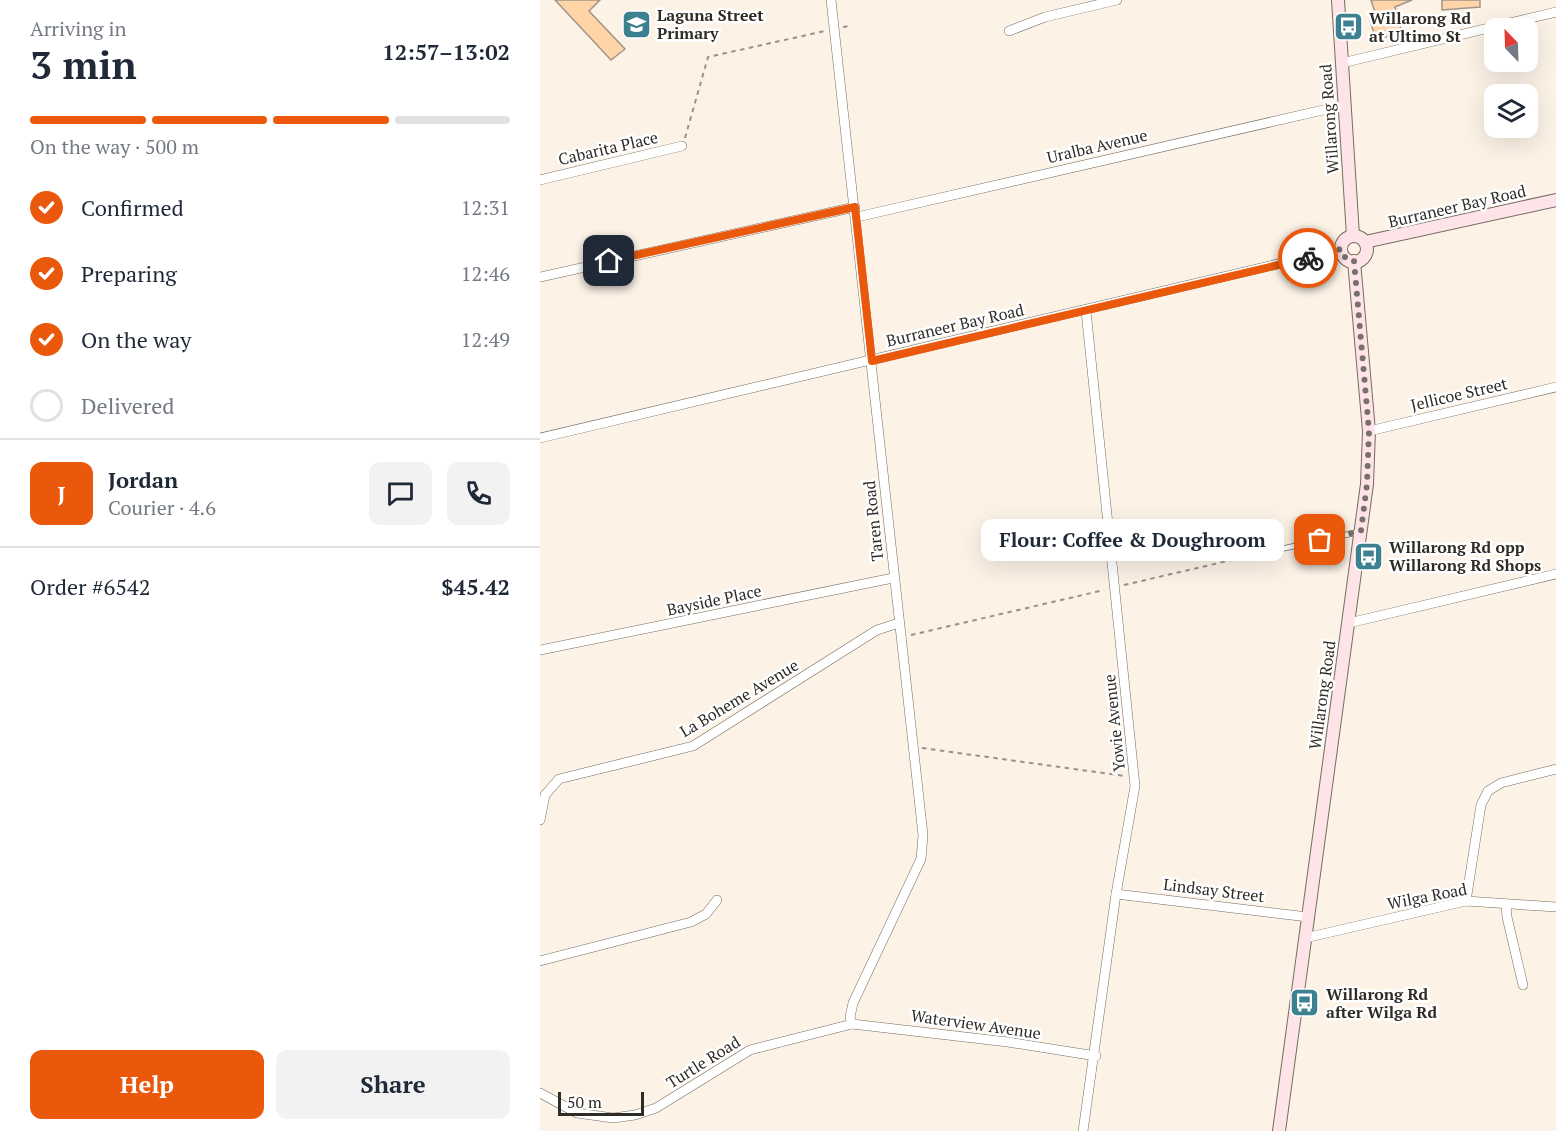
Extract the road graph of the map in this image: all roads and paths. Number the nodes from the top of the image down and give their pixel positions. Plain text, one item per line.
1 (831, 0) edge
2 (1117, 0) edge
3 (1338, 0) edge
4 (1556, 12) edge
5 (834, 29) junction
6 (1009, 31) dead end
7 (1342, 63) junction
8 (1345, 105) junction
9 (682, 146) joint
10 (540, 180) edge
11 (1556, 200) edge
12 (855, 207) junction
13 (857, 217) junction
14 (1353, 236) junction
15 (1365, 242) junction
16 (1341, 249) junction
17 (1354, 261) junction
18 (540, 277) edge
19 (1086, 311) junction
20 (872, 361) junction
21 (1556, 387) edge
22 (1369, 431) junction
23 (540, 438) edge
24 (1361, 531) junction
25 (1244, 557) joint
26 (1556, 574) edge
27 (894, 578) junction
28 (1115, 587) junction
29 (899, 623) junction
30 (1349, 623) junction
31 (901, 638) junction
32 (541, 650) edge
33 (913, 747) junction
34 (1556, 770) edge
35 (1134, 777) junction
36 (540, 820) edge
37 (1116, 894) junction
38 (717, 900) dead end
39 (1466, 901) junction
40 (1506, 904) junction
41 (1556, 908) edge
42 (1308, 917) junction
43 (1305, 938) junction
44 (540, 961) edge
45 (1523, 985) dead end
46 (852, 1024) junction
47 (1096, 1056) junction
48 (540, 1093) edge
49 (1083, 1131) edge
50 (1279, 1131) edge

1 - 5 street, Taren Road
2 - 6 street
3 - 7 street, Willarong Road
4 - 7 street
5 - 9 path
5 - 12 street, Taren Road
7 - 8 street, Willarong Road
8 - 13 street, Uralba Avenue
8 - 14 street, Willarong Road
9 - 10 street, Cabarita Place
11 - 15 street, Burraneer Bay Road
12 - 13 street, Taren Road
12 - 18 street
13 - 20 street, Taren Road
14 - 15 street
14 - 16 street
15 - 17 street
16 - 17 street
16 - 19 street, Burraneer Bay Road
17 - 22 street, Willarong Road
19 - 20 street, Burraneer Bay Road
19 - 28 street, Yowie Avenue
20 - 23 street, Burraneer Bay Road
20 - 27 street, Taren Road
21 - 22 street, Jellicoe Street
22 - 24 street, Willarong Road
24 - 25 lane
24 - 30 street, Willarong Road
25 - 28 path
26 - 30 street
27 - 29 street, Taren Road
27 - 32 street, Bayside Place
28 - 31 path
28 - 35 street, Yowie Avenue
29 - 31 street, Taren Road
29 - 36 street, La Boheme Avenue
30 - 42 street, Willarong Road
31 - 33 street, Taren Road
33 - 35 path
33 - 46 street, Taren Road
34 - 39 street
35 - 37 street, Yowie Avenue
37 - 42 street, Lindsay Street
37 - 47 street, Yowie Avenue
38 - 44 street
39 - 40 street, Wilga Road
39 - 43 street, Wilga Road
40 - 41 street, Wilga Road
40 - 45 street
42 - 43 street, Willarong Road
43 - 50 street, Willarong Road
46 - 47 street, Waterview Avenue
46 - 48 street, Turtle Road
47 - 49 street, Yowie Avenue

